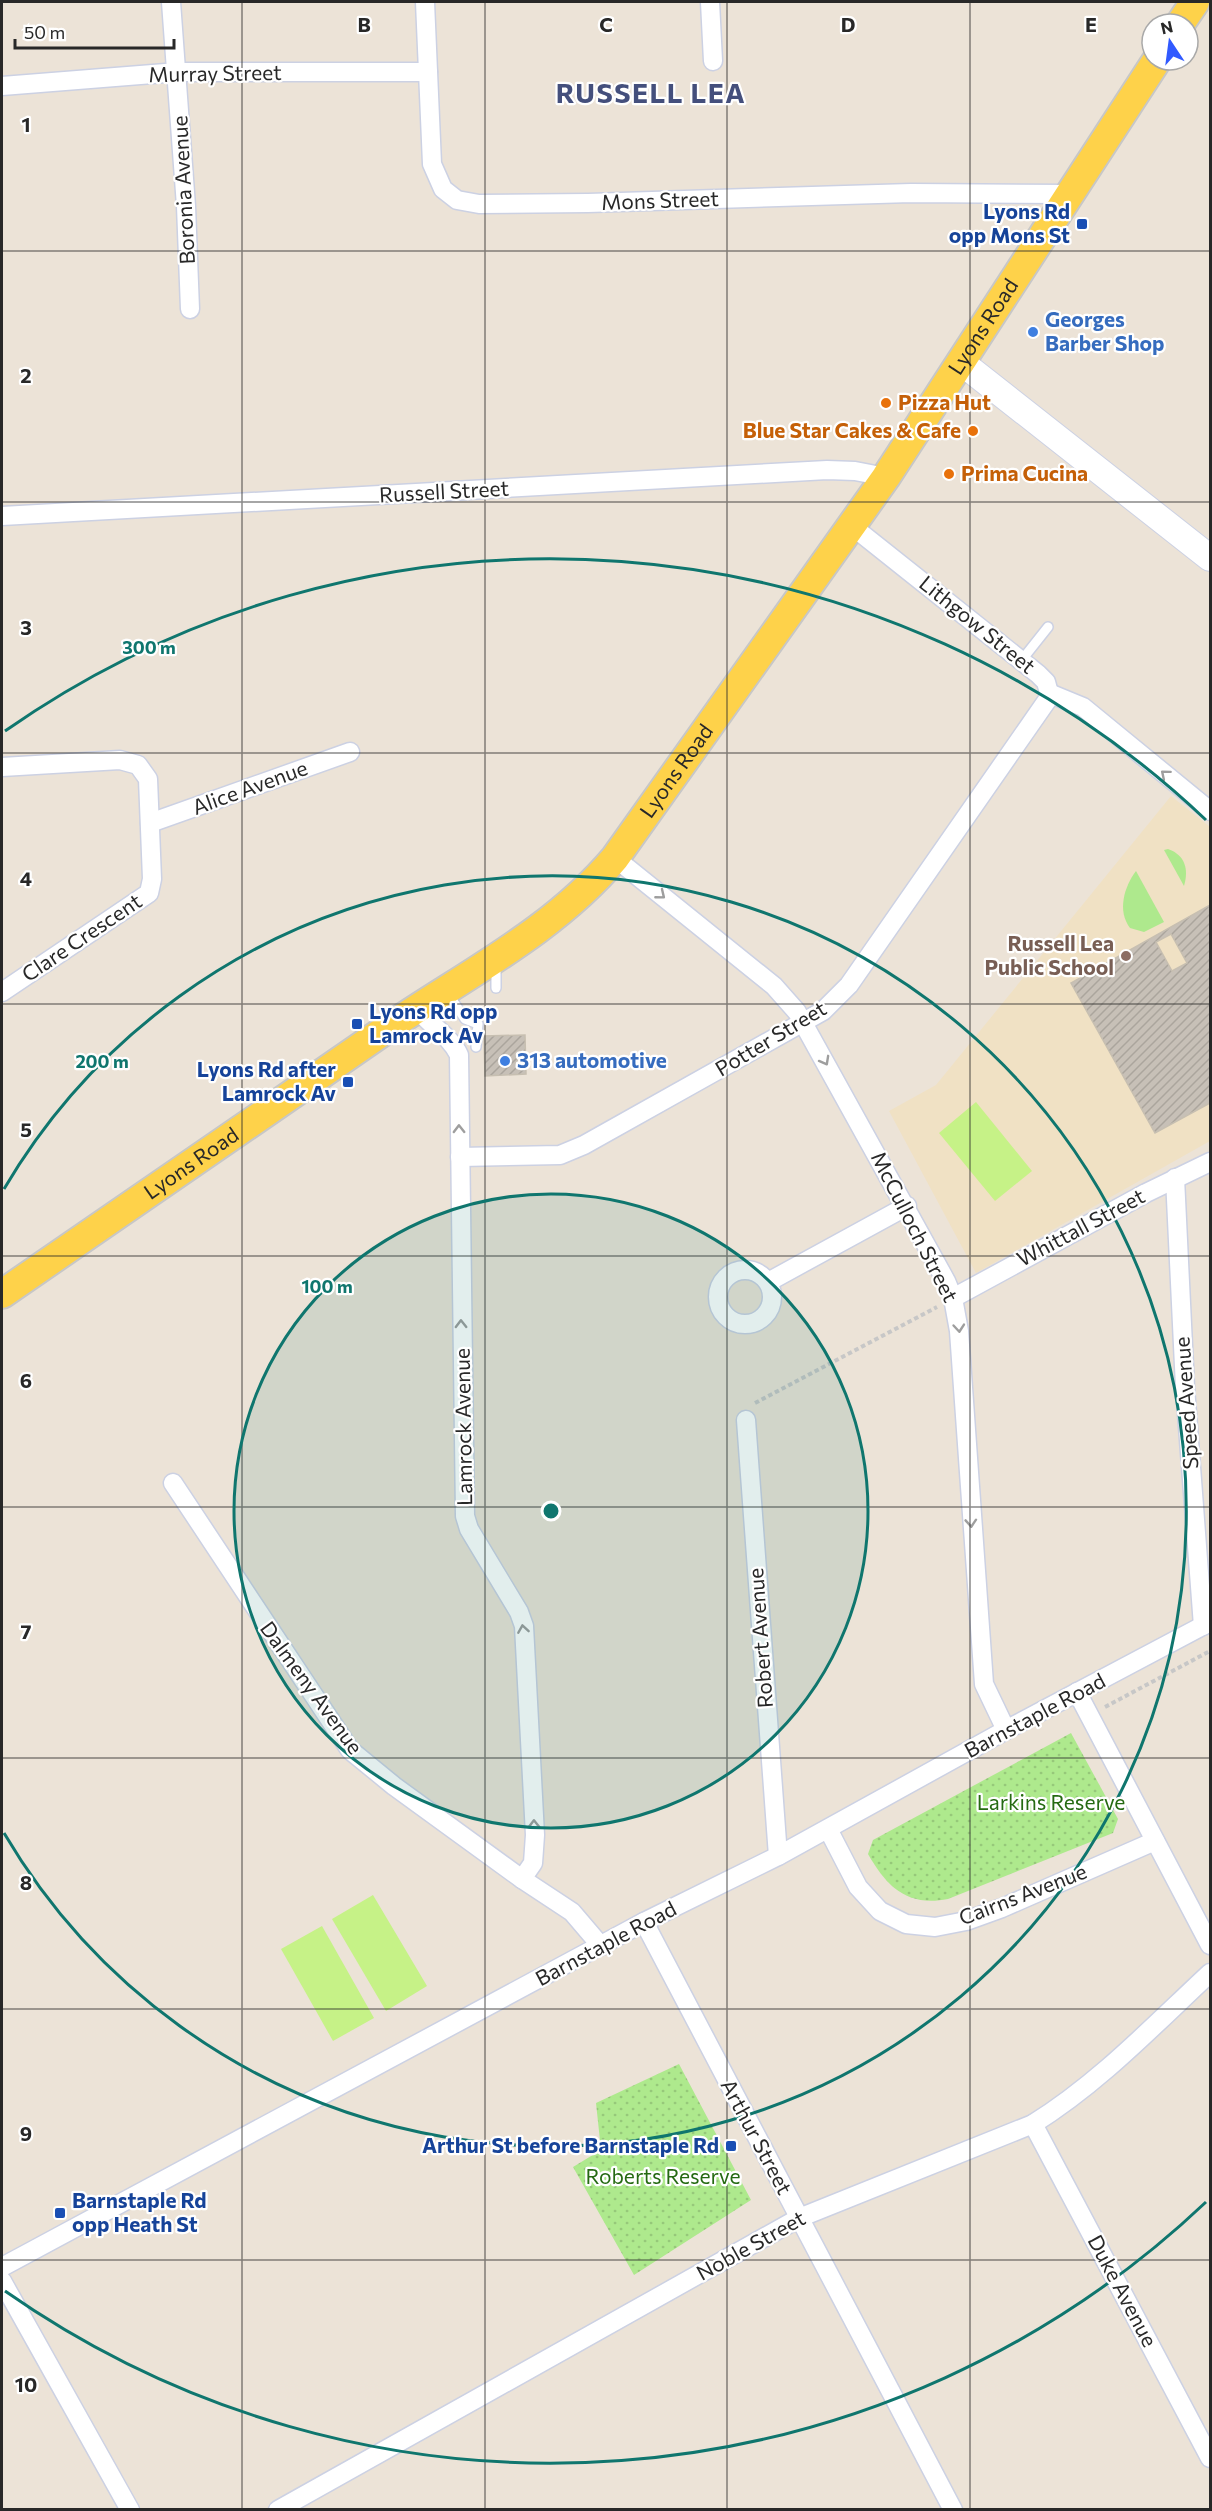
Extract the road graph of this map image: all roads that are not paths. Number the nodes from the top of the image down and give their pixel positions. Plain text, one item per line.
1 (171, 2) edge
2 (424, 2) edge
3 (710, 2) edge
4 (713, 61) dead end
5 (178, 72) junction
6 (428, 72) junction
7 (1149, 72) edge
8 (2, 86) edge
9 (1072, 194) junction
10 (190, 309) dead end
11 (961, 362) junction
12 (886, 477) junction
13 (2, 516) edge
14 (852, 526) junction
15 (1210, 558) edge
16 (1048, 627) dead end
17 (1021, 661) junction
18 (1049, 693) junction
19 (350, 752) dead end
20 (2, 767) edge
21 (1210, 811) edge
22 (150, 823) junction
23 (615, 858) junction
24 (496, 957) junction
25 (496, 988) dead end
26 (446, 990) junction
27 (2, 992) edge
28 (417, 1009) junction
29 (804, 1024) junction
30 (476, 1047) dead end
31 (460, 1157) junction
32 (1210, 1162) edge
33 (1174, 1178) junction
34 (907, 1206) junction
35 (768, 1282) dead end
36 (2, 1294) edge
37 (953, 1298) junction
38 (746, 1420) road end
39 (173, 1483) dead end
40 (1207, 1624) edge
41 (1077, 1692) junction
42 (1006, 1730) junction
43 (828, 1829) junction
44 (1155, 1841) junction
45 (778, 1856) junction
46 (522, 1879) junction
47 (644, 1922) junction
48 (1210, 1945) edge
49 (600, 1946) junction
50 (1210, 1973) edge
51 (1033, 2124) junction
52 (799, 2218) junction
53 (2, 2267) edge
54 (2, 2281) edge
55 (1210, 2458) edge
56 (130, 2510) edge
57 (278, 2510) edge
58 (953, 2510) edge

1 - 5 street, Boronia Avenue
2 - 6 street, Mons Street
3 - 4 street
5 - 6 street, Murray Street
5 - 8 street, Murray Street
5 - 10 street, Boronia Avenue
6 - 9 street, Mons Street
7 - 9 main road, Lyons Road
9 - 11 main road, Lyons Road
11 - 12 main road, Lyons Road
11 - 15 main road
12 - 13 street, Russell Street
12 - 14 main road, Lyons Road
14 - 17 street, Lithgow Street
14 - 23 main road, Lyons Road
16 - 17 lane
17 - 18 street, Lithgow Street
21 -> 18 street, Lithgow Street
18 - 29 street, Potter Street
19 - 22 street, Alice Avenue
20 - 22 street, Clare Crescent
22 - 27 street, Clare Crescent
23 - 24 main road, Lyons Road
23 -> 29 street, McCulloch Street
24 - 25 lane
24 - 26 main road, Lyons Road
26 - 28 main road, Lyons Road
26 - 30 lane
31 -> 28 street, Lamrock Avenue
28 - 36 main road, Lyons Road
29 - 31 street, Potter Street
29 -> 34 street, McCulloch Street
46 -> 31 street, Lamrock Avenue
32 - 33 street, Whittall Street
33 - 37 street, Whittall Street
33 - 40 street, Speed Avenue
34 - 35 street
34 - 37 street, McCulloch Street
37 -> 42 street, McCulloch Street
38 - 45 street, Robert Avenue
39 - 46 street, Dalmeny Avenue
40 - 41 street, Barnstaple Road
41 - 42 street, Barnstaple Road
41 - 44 street
42 - 43 street, Barnstaple Road
43 - 44 street, Cairns Avenue
43 - 45 street, Barnstaple Road
44 - 48 street
45 - 47 street, Barnstaple Road
46 - 49 street, Dalmeny Avenue
47 - 49 street, Barnstaple Road
47 - 52 street, Arthur Street
49 - 53 street, Barnstaple Road
50 - 51 street, Noble Street
51 - 52 street, Noble Street
51 - 55 street, Duke Avenue
52 - 57 street, Noble Street
52 - 58 street, Arthur Street
54 - 56 street

